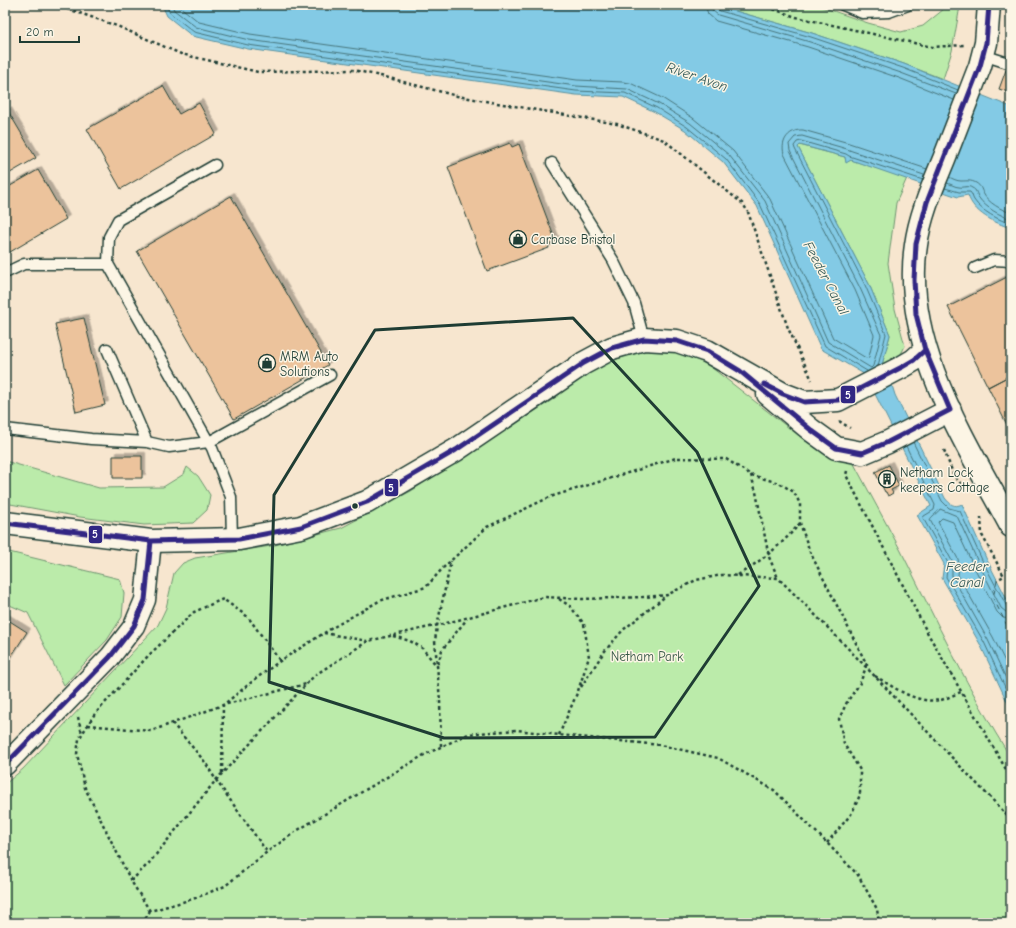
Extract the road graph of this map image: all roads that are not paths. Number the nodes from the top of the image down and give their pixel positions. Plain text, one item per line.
1 (843, 5) edge
2 (908, 5) edge
3 (989, 5) edge
4 (985, 49) junction
5 (1011, 64) edge
6 (552, 164) dead end
7 (215, 165) dead end
8 (1011, 261) edge
9 (108, 264) junction
10 (975, 268) dead end
11 (5, 273) edge
12 (644, 339) junction
13 (107, 349) dead end
14 (926, 350) junction
15 (740, 371) junction
16 (330, 375) dead end
17 (936, 417) junction
18 (5, 429) edge
19 (147, 442) junction
20 (209, 442) junction
21 (5, 523) edge
22 (1011, 526) edge
23 (232, 539) junction
24 (151, 542) junction
25 (5, 765) edge

1 - 2 lane
3 - 4 street
4 - 5 lane
4 - 14 street
6 - 12 lane
7 - 9 lane
8 - 10 lane
9 - 11 lane
9 - 20 lane
12 - 15 street
12 - 23 street
13 - 19 lane
14 - 15 street
14 - 17 street
15 - 17 street
16 - 20 lane
17 - 22 street
18 - 19 lane
19 - 20 lane
20 - 23 lane
21 - 24 street
23 - 24 street
24 - 25 street

